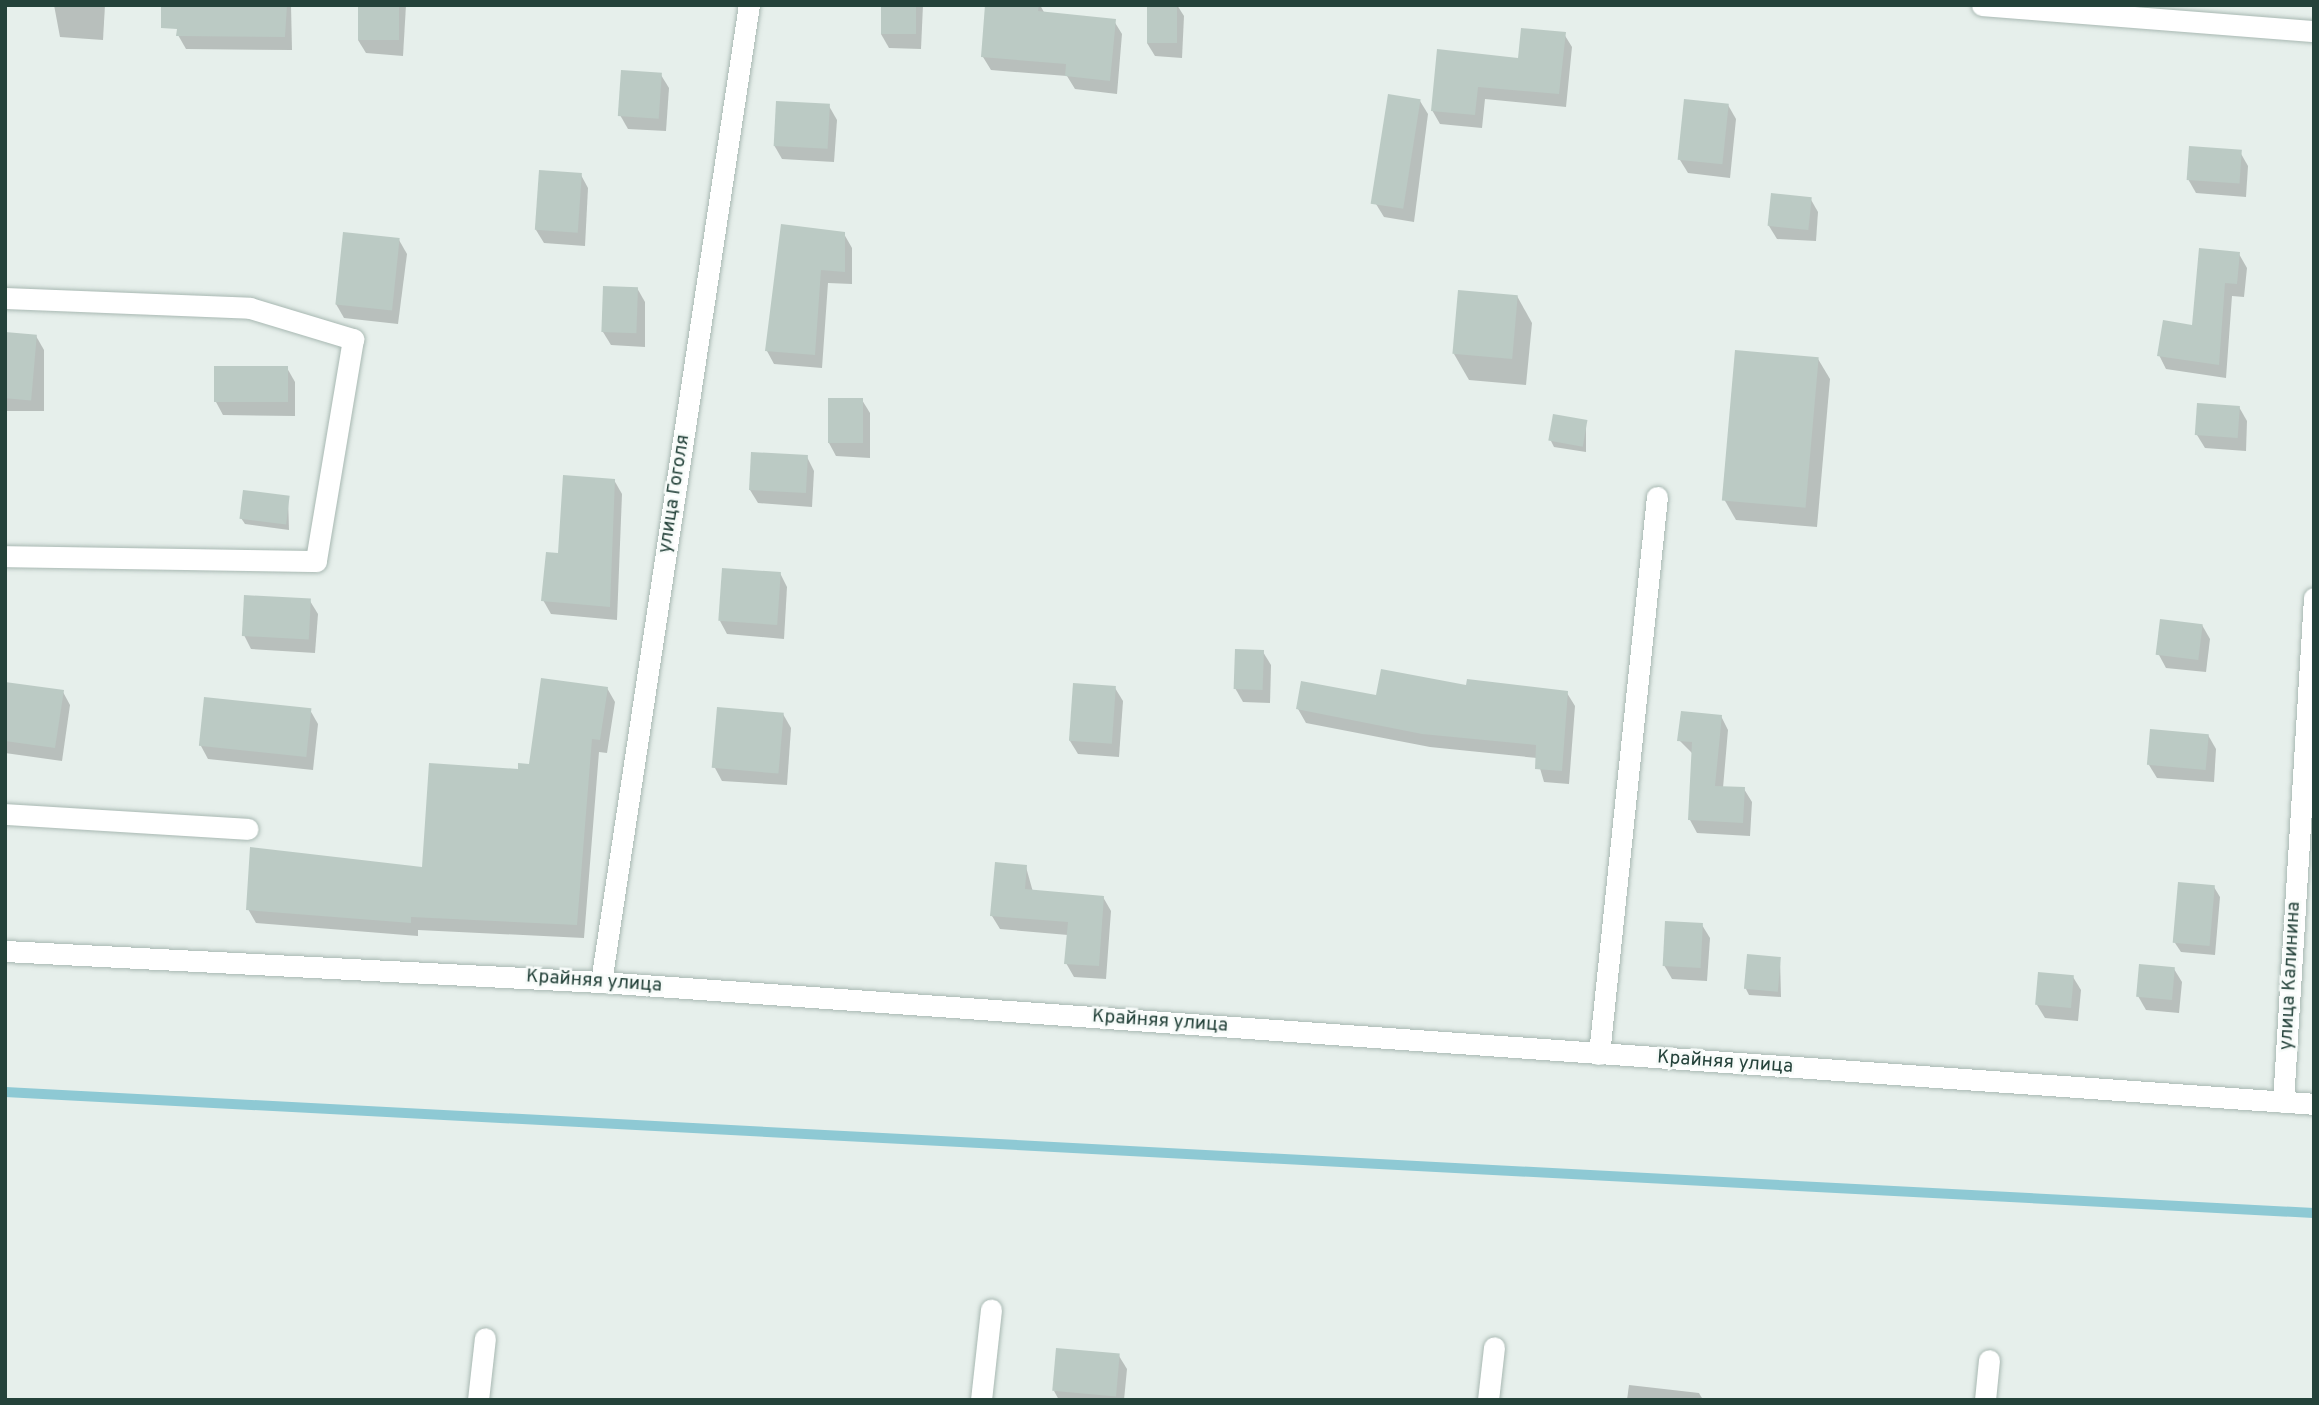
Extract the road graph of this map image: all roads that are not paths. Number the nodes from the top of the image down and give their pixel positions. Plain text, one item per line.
1 (749, 5) edge
2 (1982, 5) edge
3 (2314, 31) edge
4 (5, 298) edge
5 (1657, 497) dead end
6 (5, 556) edge
7 (2314, 598) edge
8 (5, 814) edge
9 (248, 829) dead end
10 (5, 951) edge
11 (601, 982) junction
12 (1599, 1054) junction
13 (2283, 1102) junction
14 (2314, 1104) edge
15 (991, 1310) dead end
16 (485, 1338) dead end
17 (1493, 1347) dead end
18 (1989, 1360) dead end
19 (478, 1400) edge
20 (981, 1400) edge
21 (1488, 1400) edge
22 (1985, 1400) edge

1 - 11 main road, улица Гоголя
2 - 3 main road
4 - 6 main road
5 - 12 main road
7 - 13 main road, улица Калинина
8 - 9 main road
10 - 11 main road, Крайняя улица
11 - 12 main road, Крайняя улица
12 - 13 main road, Крайняя улица
13 - 14 main road, Крайняя улица
15 - 20 main road
16 - 19 main road
17 - 21 main road
18 - 22 main road

